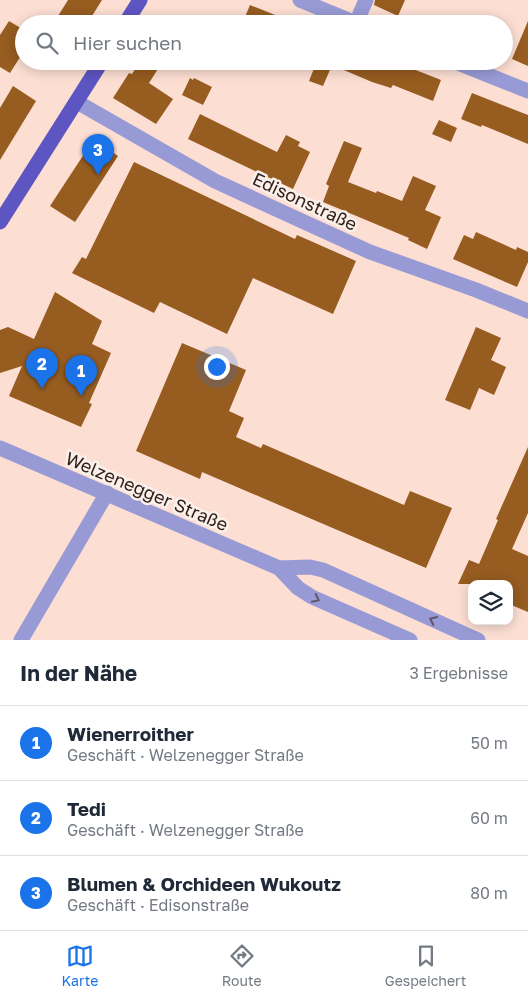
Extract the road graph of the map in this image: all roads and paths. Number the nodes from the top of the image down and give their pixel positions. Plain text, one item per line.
1 (140, 0) edge
2 (300, 0) edge
3 (366, 0) edge
4 (131, 15) edge
5 (336, 15) edge
6 (360, 15) edge
7 (97, 70) edge
8 (476, 70) edge
9 (528, 91) edge
10 (77, 102) junction
11 (0, 221) edge
12 (528, 311) edge
13 (0, 448) edge
14 (106, 493) junction
15 (279, 568) junction
16 (21, 640) edge
17 (410, 640) edge
18 (478, 640) edge

1 - 4 main road
2 - 5 street
3 - 6 street
7 - 10 main road
8 - 9 street
10 - 11 main road
10 - 12 street, Edisonstraße
13 - 14 street, Welzenegger Straße
14 - 15 street, Welzenegger Straße
14 - 16 street
15 -> 17 street, Welzenegger Straße
18 -> 15 street, Welzenegger Straße

